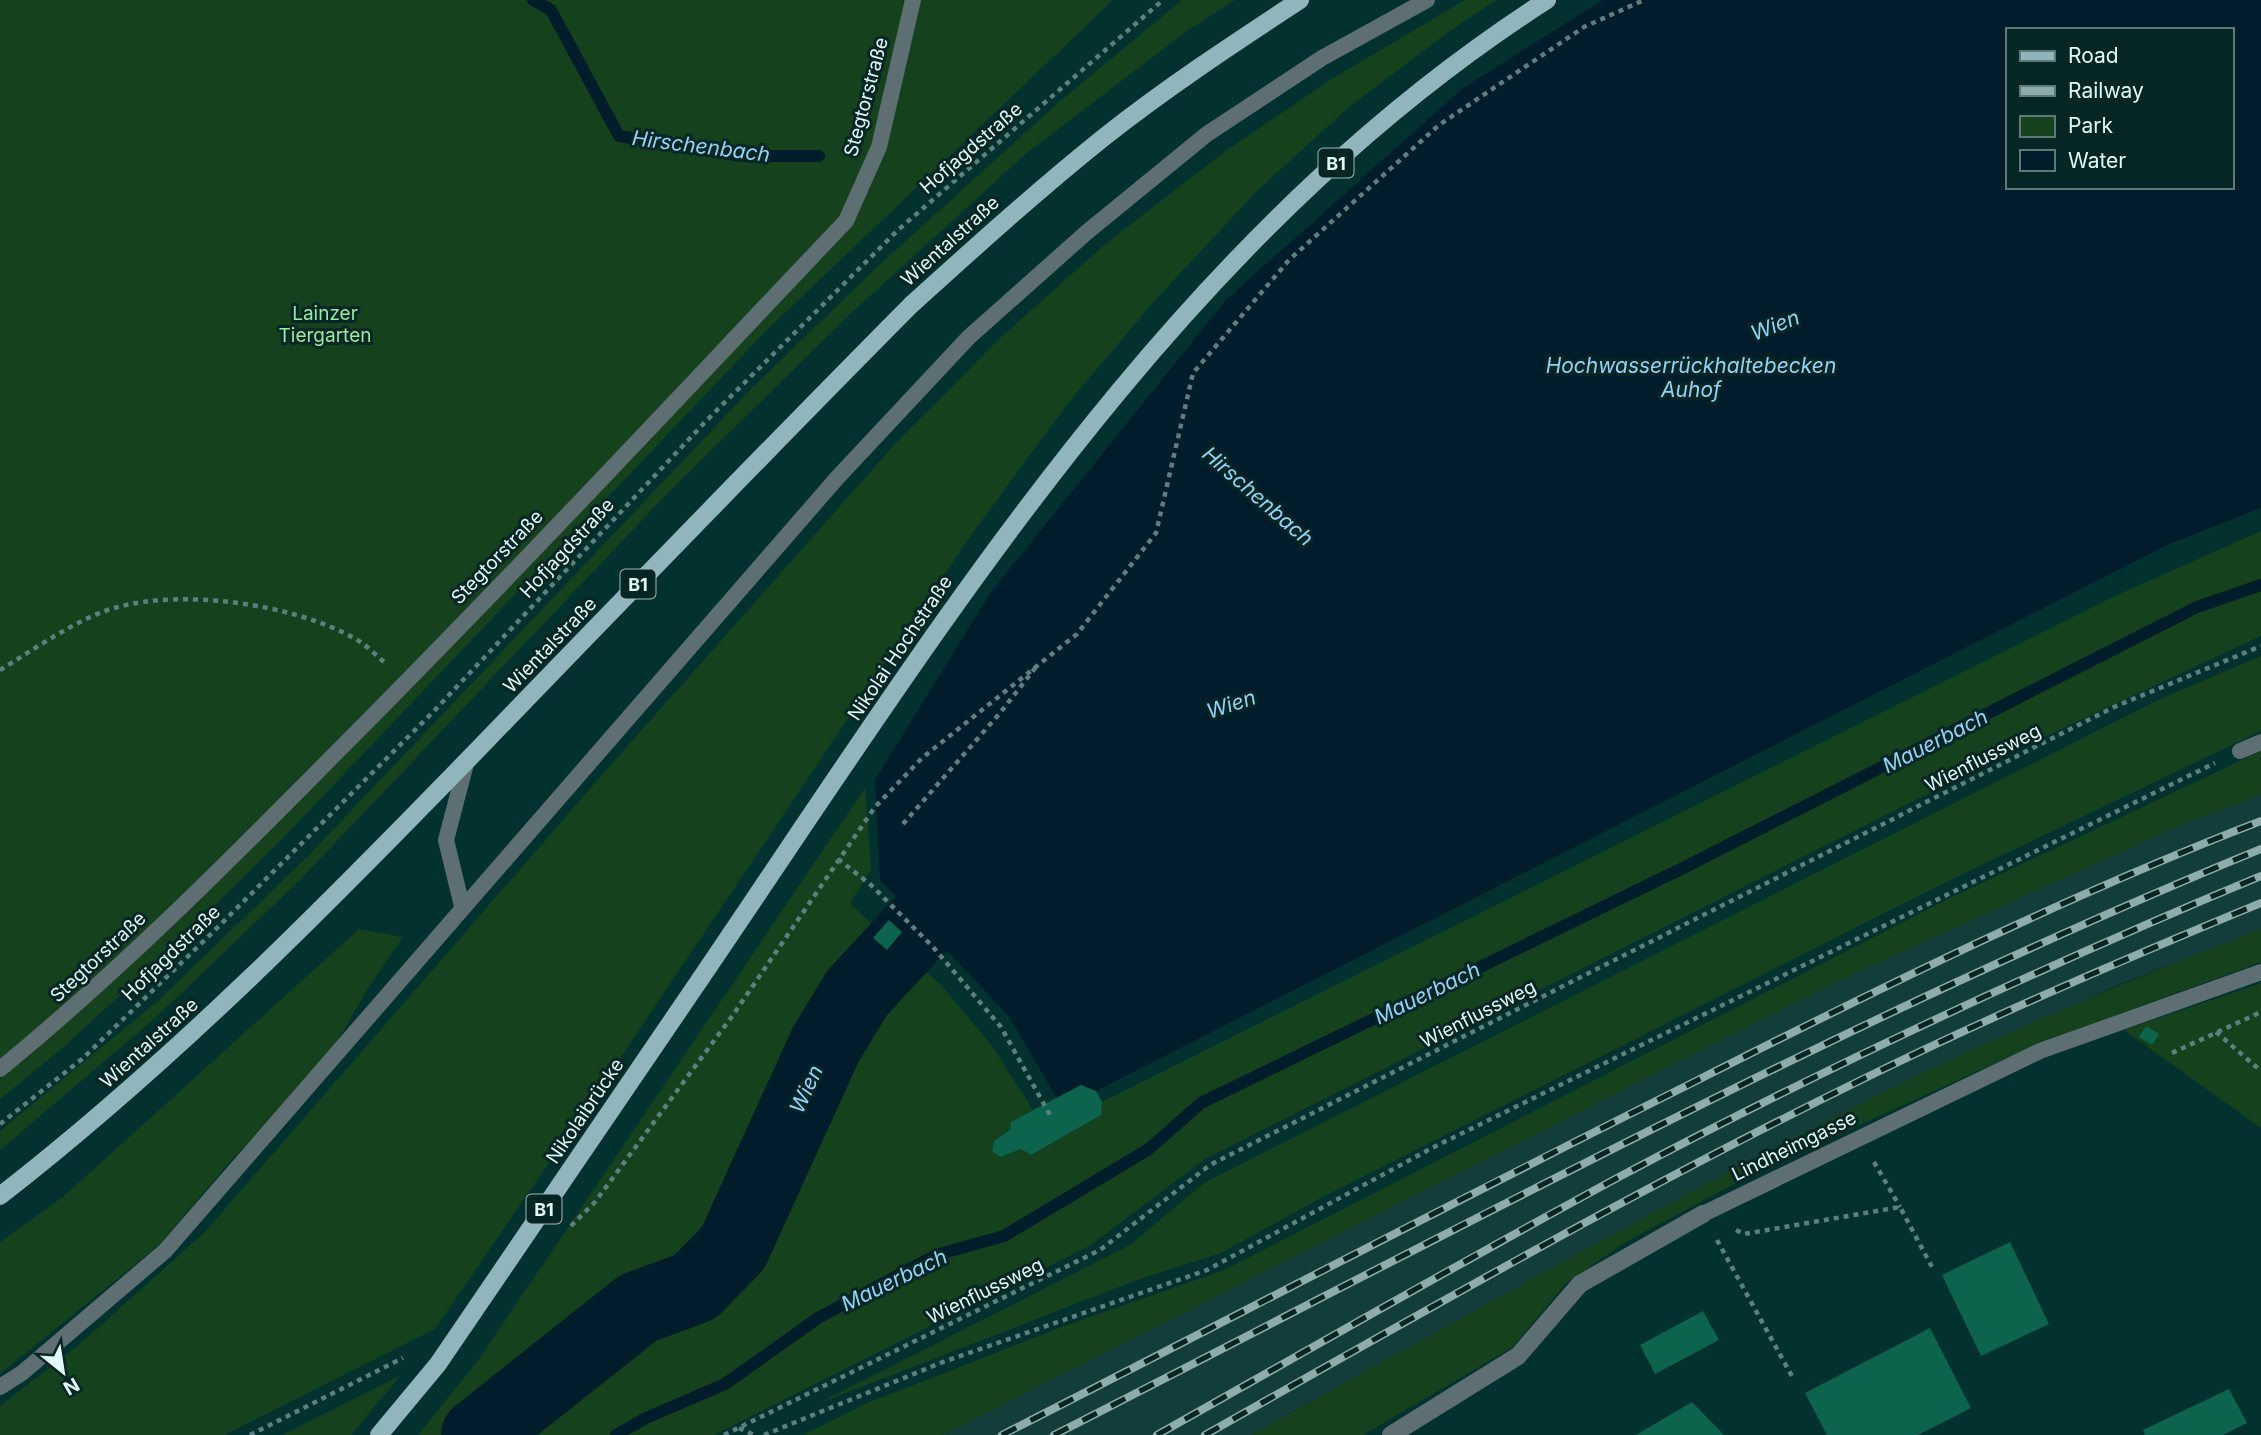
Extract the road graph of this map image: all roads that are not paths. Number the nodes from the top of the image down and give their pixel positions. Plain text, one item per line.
1 (913, 0) edge
2 (1300, 0) edge
3 (1427, 0) edge
4 (1547, 0) edge
5 (2261, 742) edge
6 (2240, 751) road end
7 (467, 760) junction
8 (462, 906) junction
9 (2261, 972) edge
10 (701, 978) joint
11 (0, 1069) edge
12 (0, 1196) edge
13 (1703, 1214) joint
14 (0, 1387) edge
15 (379, 1435) edge
16 (1391, 1435) edge

1 - 11 lane, Stegtorstraße
2 - 7 main road, Wientalstraße / B1
3 - 8 lane
4 - 10 main road, Nikolai Hochstraße / B1
5 - 6 lane
7 - 8 lane
7 - 12 main road, Wientalstraße / B1
8 - 14 lane
9 - 13 lane, Lindheimgasse
10 - 15 main road, Nikolaibrücke / B1, bridge
13 - 16 street, Lindheimgasse

